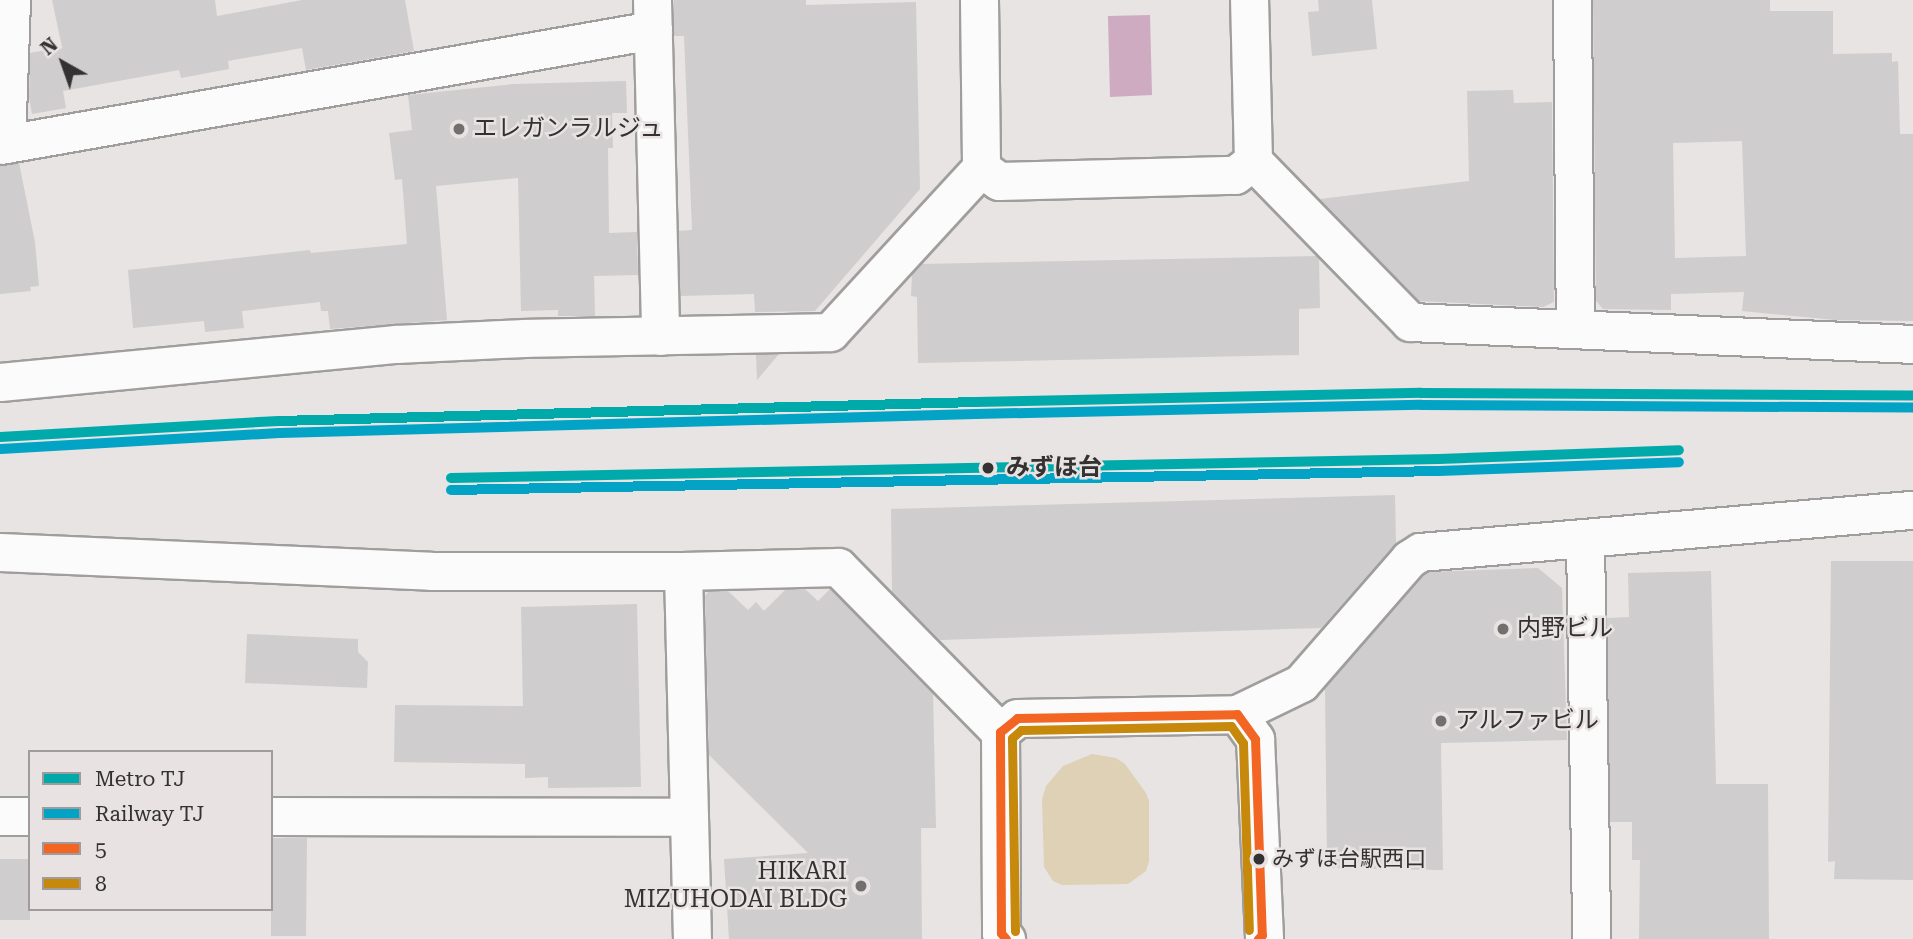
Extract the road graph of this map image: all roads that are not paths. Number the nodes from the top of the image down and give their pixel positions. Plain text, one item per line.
1 (11, 0) edge
2 (979, 0) edge
3 (1249, 0) edge
4 (1572, 0) edge
5 (653, 15) edge
6 (3, 145) edge
7 (1253, 161) junction
8 (981, 168) junction
9 (1575, 329) junction
10 (660, 336) junction
11 (1913, 344) edge
12 (0, 382) edge
13 (1913, 510) edge
14 (1585, 540) junction
15 (0, 552) edge
16 (683, 571) junction
17 (1237, 714) junction
18 (1000, 732) junction
19 (0, 816) edge
20 (28, 816) edge
21 (273, 816) edge
22 (689, 817) junction
23 (1261, 938) edge
24 (692, 939) edge
25 (1006, 939) edge
26 (1591, 939) edge

1 - 6 street
2 - 8 street
3 - 7 street
4 - 9 street
5 - 6 street
5 - 10 street
7 - 8 street
7 - 9 street
8 - 10 street
9 - 11 street
10 - 12 street
13 - 14 street
14 - 17 street
14 - 26 street
15 - 16 street
16 - 18 street
16 - 22 street
17 - 18 street
17 - 23 street
18 - 25 street
19 - 20 street
21 - 22 street
22 - 24 street

